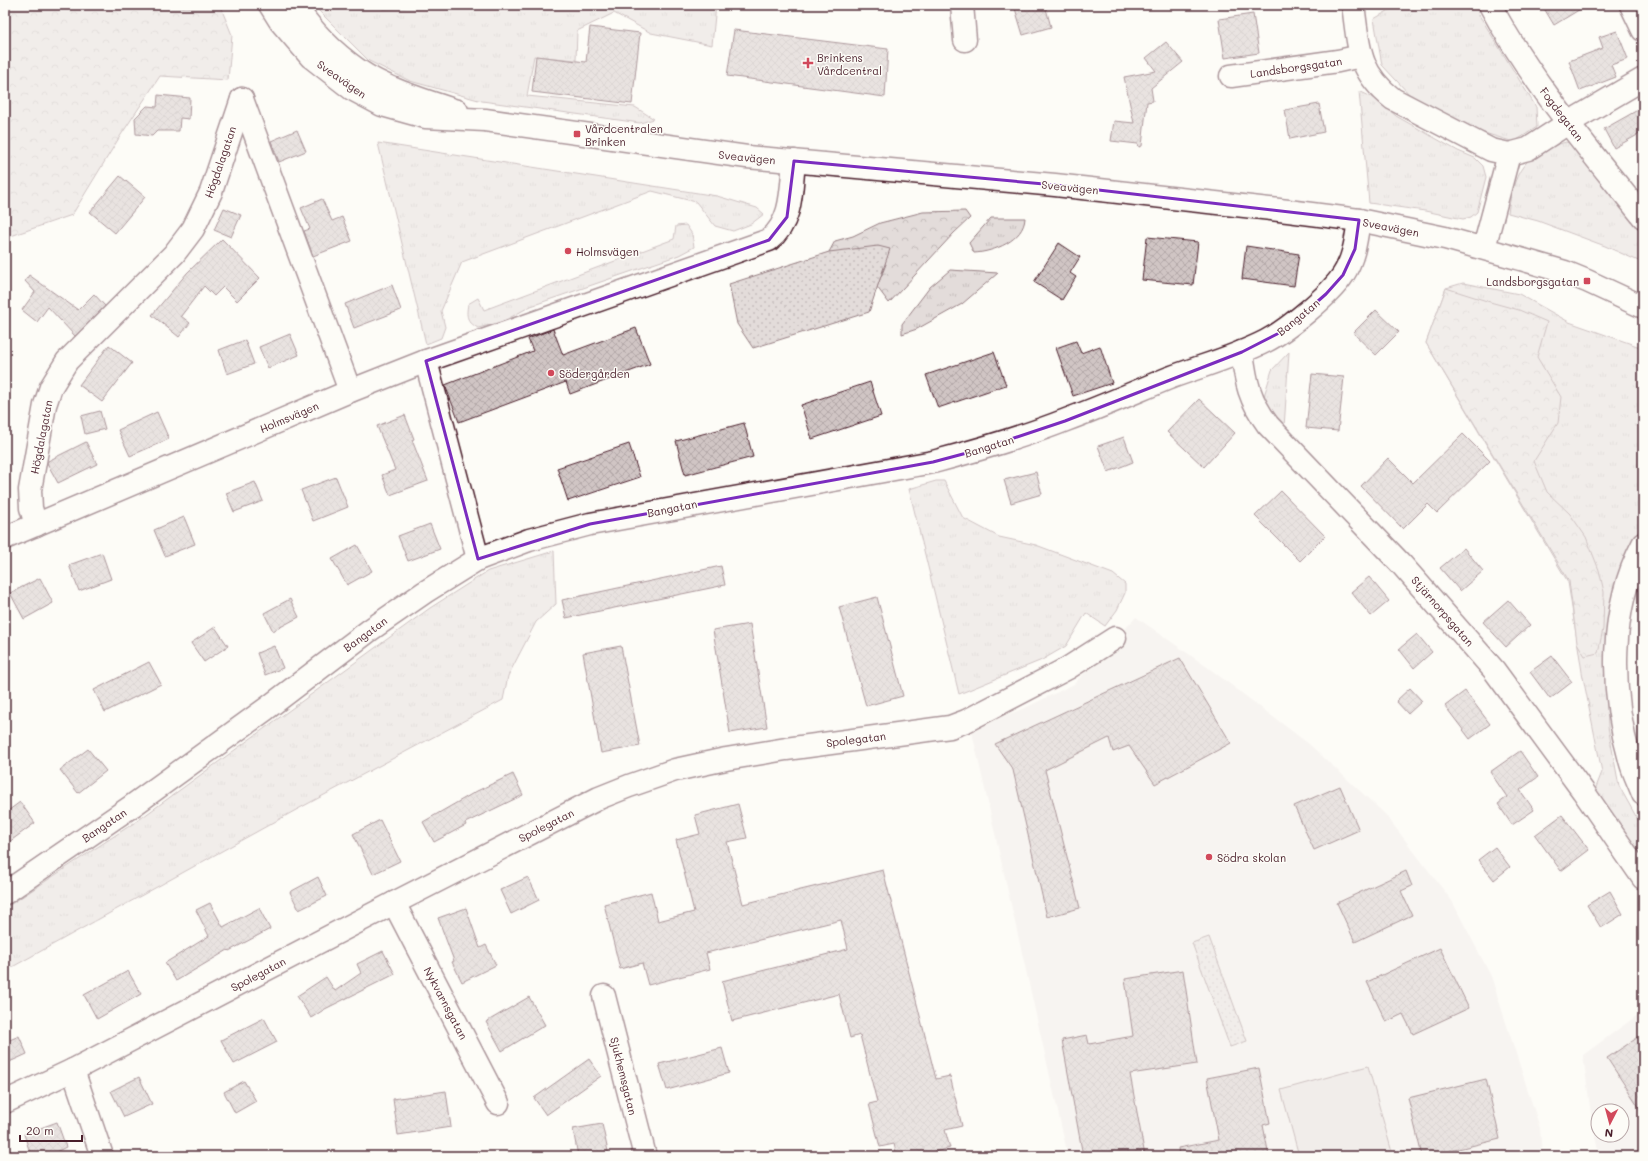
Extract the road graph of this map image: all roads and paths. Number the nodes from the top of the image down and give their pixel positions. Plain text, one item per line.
1 (270, 5) edge
2 (295, 5) edge
3 (962, 5) edge
4 (1353, 5) edge
5 (1490, 5) edge
6 (1631, 5) edge
7 (1643, 30) edge
8 (965, 40) dead end
9 (1361, 56) junction
10 (1231, 76) dead end
11 (1643, 79) edge
12 (485, 120) junction
13 (1568, 123) junction
14 (1509, 154) junction
15 (794, 161) junction
16 (1643, 216) edge
17 (1359, 220) junction
18 (1484, 248) junction
19 (1643, 307) edge
20 (1242, 352) junction
21 (426, 361) junction
22 (350, 391) junction
23 (36, 525) junction
24 (5, 538) edge
25 (1643, 544) edge
26 (478, 559) junction
27 (1115, 638) dead end
28 (1643, 794) edge
29 (1643, 878) edge
30 (5, 893) edge
31 (394, 903) junction
32 (604, 996) dead end
33 (73, 1070) junction
34 (5, 1102) edge
35 (498, 1103) dead end
36 (102, 1156) edge
37 (645, 1156) edge

1 - 12 street, Sveavägen
2 - 12 street, Sveavägen
3 - 8 street
4 - 9 street
5 - 13 street, Fogdegatan
6 - 7 street
9 - 10 street, Landsborgsgatan
9 - 14 street
11 - 13 street
12 - 15 street, Sveavägen
13 - 14 street
13 - 16 street, Fogdegatan
14 - 18 street
15 - 17 street, Sveavägen
15 - 21 street, Holmsvägen
17 - 18 street, Sveavägen
17 - 20 street, Bangatan
18 - 19 street, Sveavägen
20 - 26 street, Bangatan
20 - 29 street, Stjärnorpsgatan
21 - 22 street, Holmsvägen
21 - 26 street
22 - 23 street, Holmsvägen
22 - 23 street, Högdalagatan
23 - 24 street, Holmsvägen
25 - 28 street
26 - 30 street, Bangatan
27 - 31 street, Spolegatan
31 - 33 street, Spolegatan
31 - 35 street, Nykvarnsgatan
32 - 37 street, Sjukhemsgatan
33 - 34 street, Spolegatan
33 - 36 street

